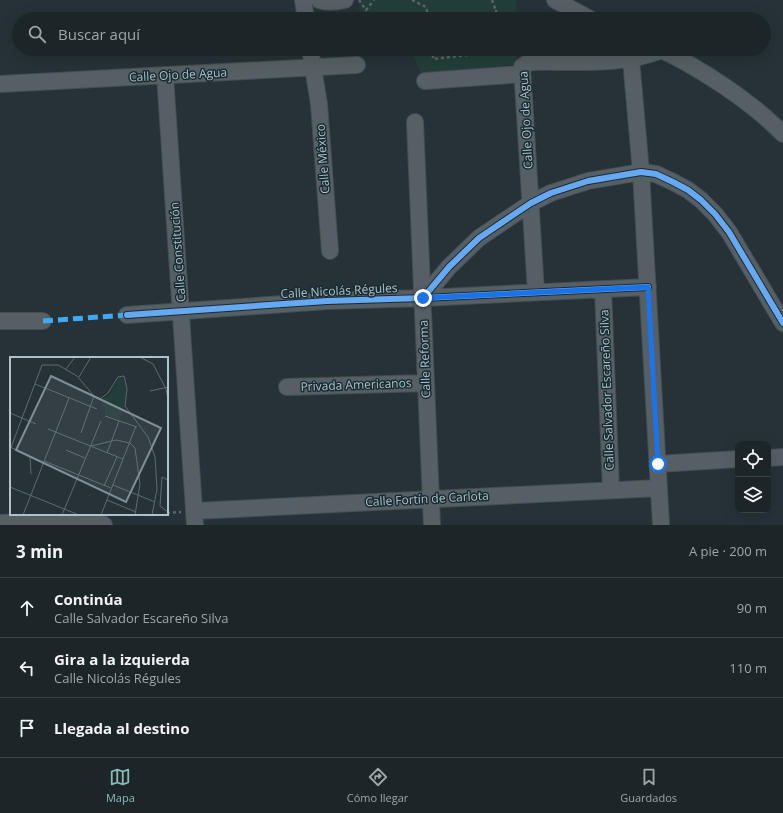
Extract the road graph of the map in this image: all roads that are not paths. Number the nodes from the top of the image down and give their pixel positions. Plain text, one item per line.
1 (303, 0) edge
2 (319, 0) edge
3 (345, 0) edge
4 (555, 0) edge
5 (305, 12) edge
6 (577, 12) edge
7 (311, 56) edge
8 (645, 56) edge
9 (672, 56) edge
10 (631, 59) junction
11 (357, 65) dead end
12 (313, 67) junction
13 (522, 74) junction
14 (165, 75) junction
15 (425, 81) dead end
16 (0, 84) edge
17 (415, 122) dead end
18 (783, 134) edge
19 (641, 172) junction
20 (531, 203) junction
21 (330, 251) dead end
22 (648, 287) junction
23 (603, 289) junction
24 (536, 292) junction
25 (423, 298) junction
26 (182, 311) junction
27 (127, 315) dead end
28 (0, 321) edge
29 (42, 321) dead end
30 (783, 323) edge
31 (426, 383) junction
32 (287, 387) dead end
33 (783, 457) edge
34 (771, 458) edge
35 (735, 459) edge
36 (658, 464) junction
37 (659, 488) junction
38 (611, 490) junction
39 (431, 499) junction
40 (194, 518) edge
41 (0, 523) edge
42 (104, 525) edge
43 (432, 525) edge
44 (661, 525) edge

1 - 5 street
2 - 3 street
4 - 6 street
7 - 12 street, Calle México
8 - 10 street, Calle Ojo de Agua
9 - 18 street
10 - 13 street, Calle Ojo de Agua
10 - 19 street
11 - 12 street, Calle Ojo de Agua
12 - 14 street, Calle Ojo de Agua
12 - 21 street, Calle México
13 - 15 street
13 - 20 street, Calle Ojo de Agua
14 - 16 street, Calle Ojo de Agua
14 - 26 street, Calle Constitución
17 - 25 street, Calle Reforma
19 - 20 street
19 - 22 street
19 - 30 street
20 - 24 street, Calle Ojo de Agua
20 - 25 street
22 - 23 street, Calle Nicolás Régules
22 - 36 street
23 - 24 street, Calle Nicolás Régules
23 - 38 street, Calle Salvador Escareño Silva
24 - 25 street, Calle Nicolás Régules
25 - 26 street, Calle Nicolás Régules
25 - 31 street, Calle Reforma
26 - 27 street, Calle Nicolás Régules
26 - 40 street, Calle Constitución
28 - 29 street
31 - 32 street, Privada Americanos
31 - 39 street, Calle Reforma
33 - 34 street
35 - 36 street
36 - 37 street
37 - 38 street, Calle Fortín de Carlota
37 - 44 street
38 - 39 street, Calle Fortín de Carlota
39 - 40 street, Calle Fortín de Carlota
39 - 43 street, Calle Reforma
41 - 42 street

